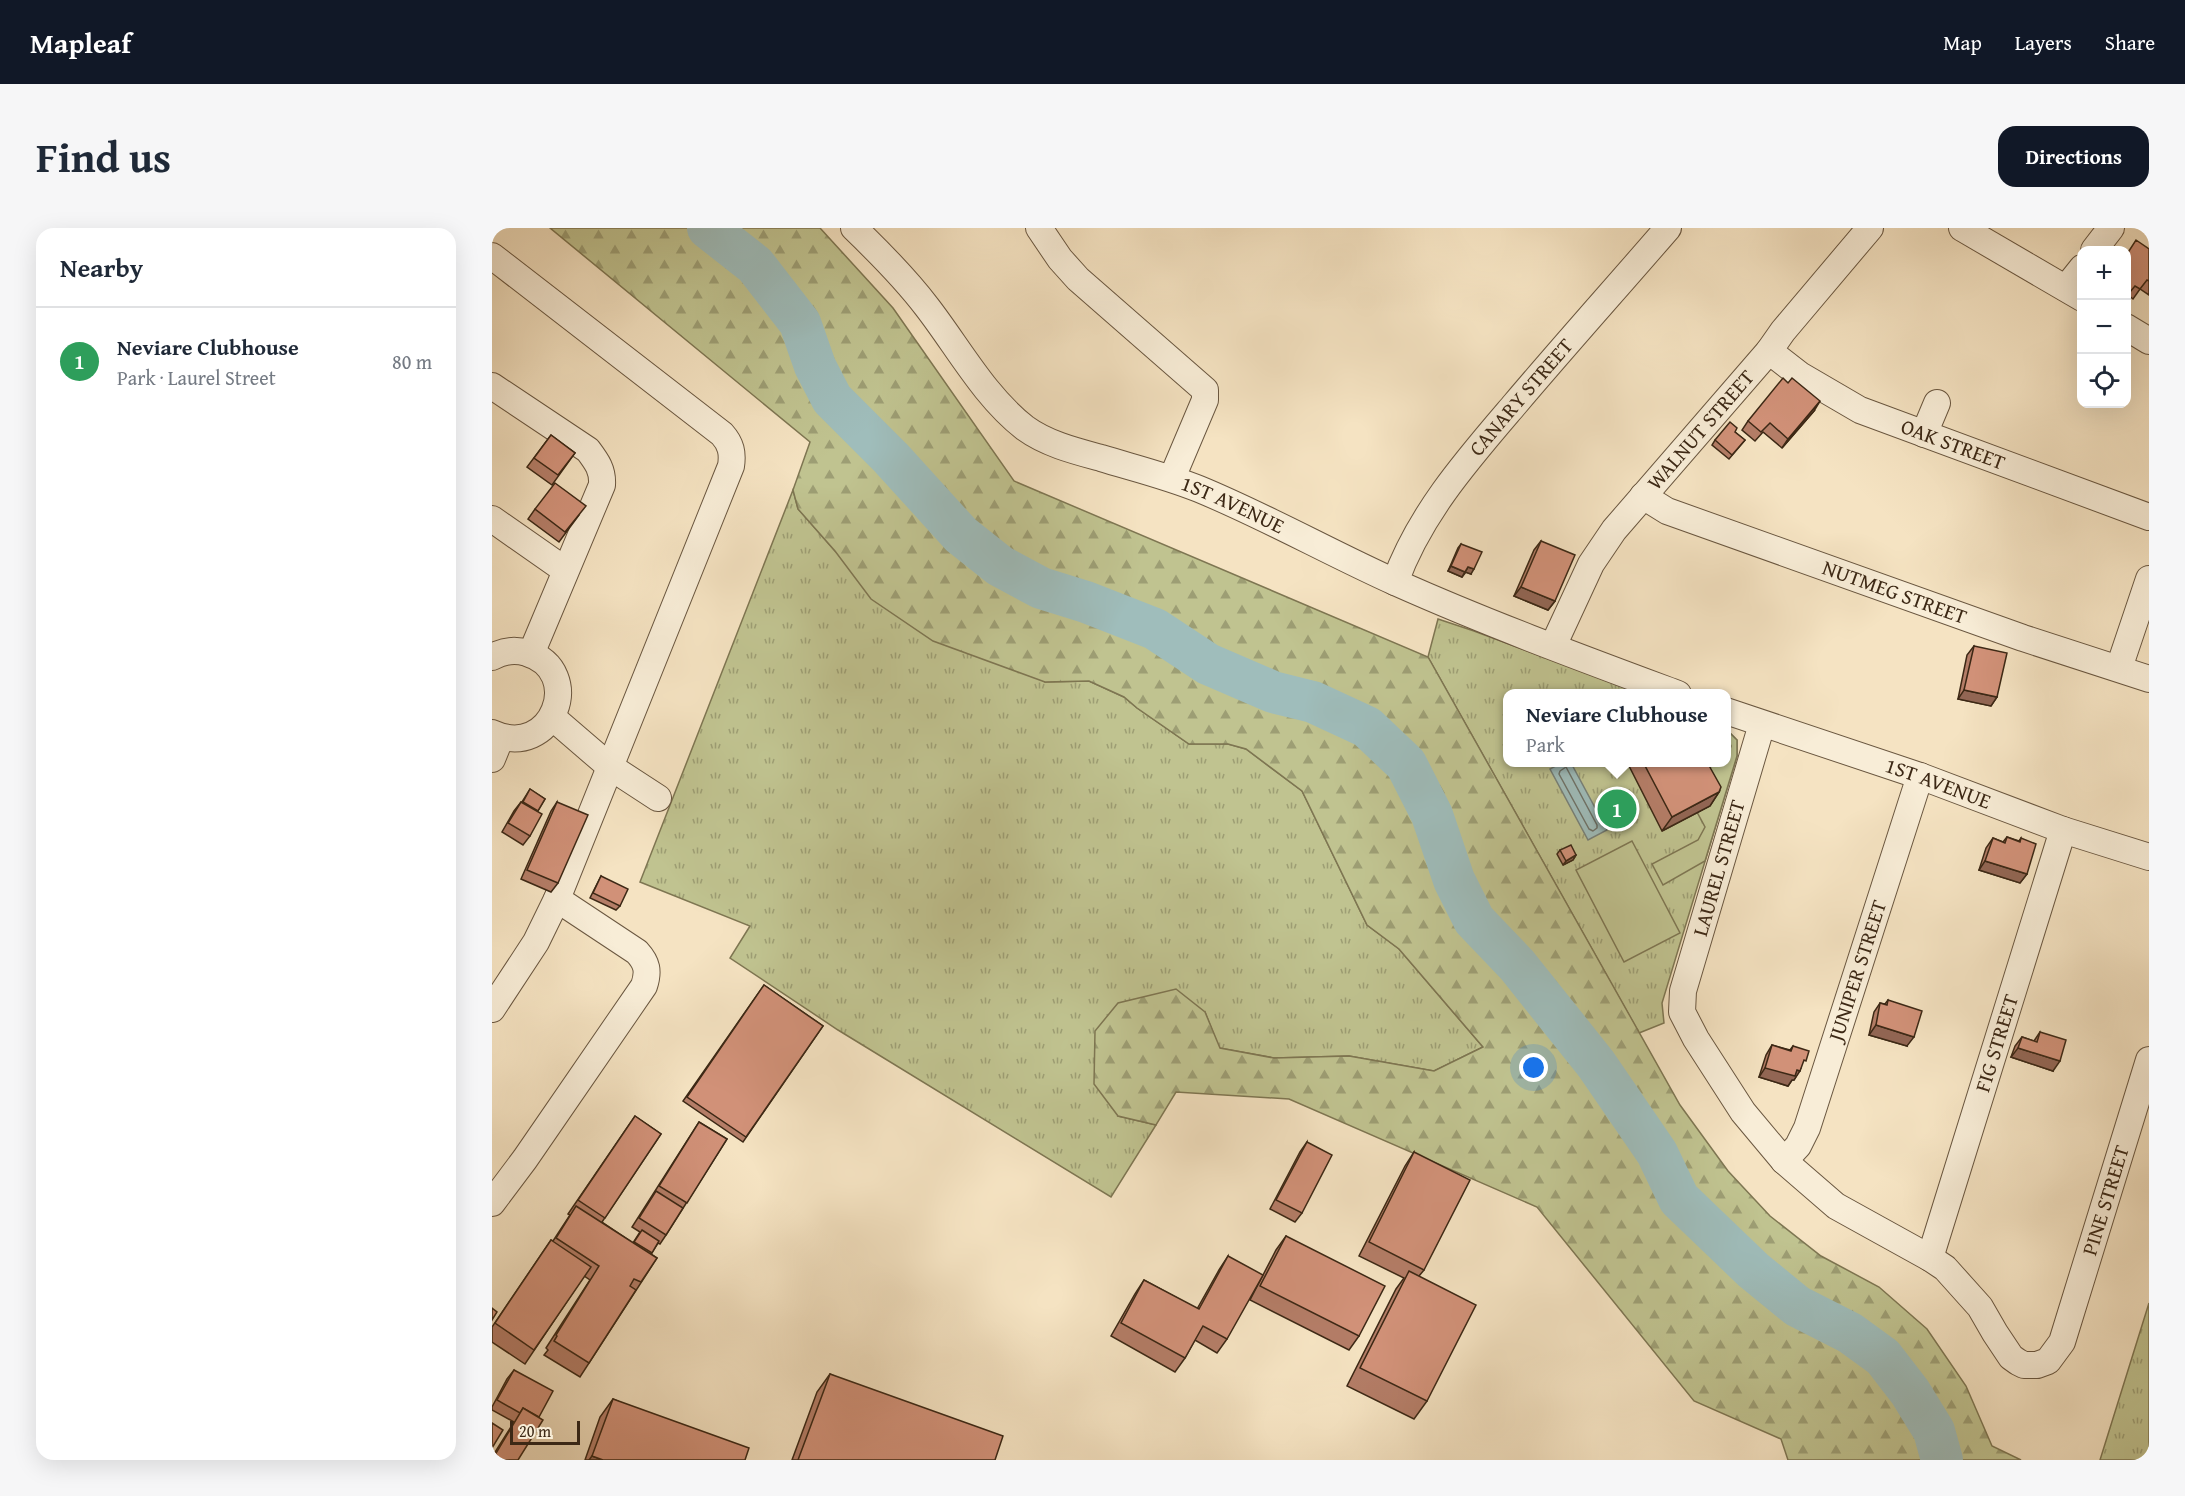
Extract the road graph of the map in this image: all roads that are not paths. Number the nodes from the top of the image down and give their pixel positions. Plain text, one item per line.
1 (854, 228) edge
2 (1039, 228) edge
3 (1668, 228) edge
4 (1870, 228) edge
5 (1962, 228) edge
6 (2111, 228) edge
7 (2097, 246) edge
8 (492, 256) edge
9 (2074, 293) edge
10 (2131, 330) edge
11 (2149, 341) edge
12 (1769, 351) junction
13 (492, 386) edge
14 (1937, 403) dead end
15 (1924, 434) junction
16 (1172, 478) junction
17 (1643, 496) junction
18 (2149, 517) edge
19 (492, 519) edge
20 (565, 570) junction
21 (2149, 579) edge
22 (1395, 582) junction
23 (1553, 645) junction
24 (531, 654) junction
25 (492, 657) edge
26 (2119, 668) junction
27 (2149, 679) edge
28 (1668, 689) edge
29 (1731, 713) edge
30 (552, 717) junction
31 (1762, 724) junction
32 (495, 743) edge
33 (609, 766) junction
34 (1920, 776) junction
35 (658, 798) dead end
36 (2063, 830) junction
37 (2149, 858) edge
38 (557, 899) junction
39 (492, 1009) edge
40 (2149, 1060) edge
41 (1784, 1161) junction
42 (492, 1203) edge
43 (1930, 1258) junction

1 - 16 street, 1ST AVENUE
2 - 16 street
3 - 22 street, CANARY STREET
4 - 12 street, WALNUT STREET
5 - 9 street
6 - 7 street
8 - 33 street
10 - 11 street
12 - 15 street, OAK STREET
12 - 17 street, WALNUT STREET
13 - 20 street
14 - 15 street
15 - 18 street, OAK STREET
16 - 22 street, 1ST AVENUE
17 - 23 street, WALNUT STREET
17 - 26 street, NUTMEG STREET
19 - 20 street
20 - 24 street
21 - 26 street
22 - 23 street, 1ST AVENUE
23 - 28 street, 1ST AVENUE
24 - 25 street
24 - 30 street
26 - 27 street, NUTMEG STREET
29 - 31 street, 1ST AVENUE
30 - 32 street
30 - 33 street
31 - 34 street, 1ST AVENUE
31 - 41 street, LAUREL STREET
33 - 35 street
33 - 38 street
34 - 36 street, 1ST AVENUE
34 - 41 street, JUNIPER STREET
36 - 37 street, 1ST AVENUE
36 - 43 street, FIG STREET
38 - 39 street
38 - 42 street
40 - 43 street, PINE STREET
41 - 43 street

